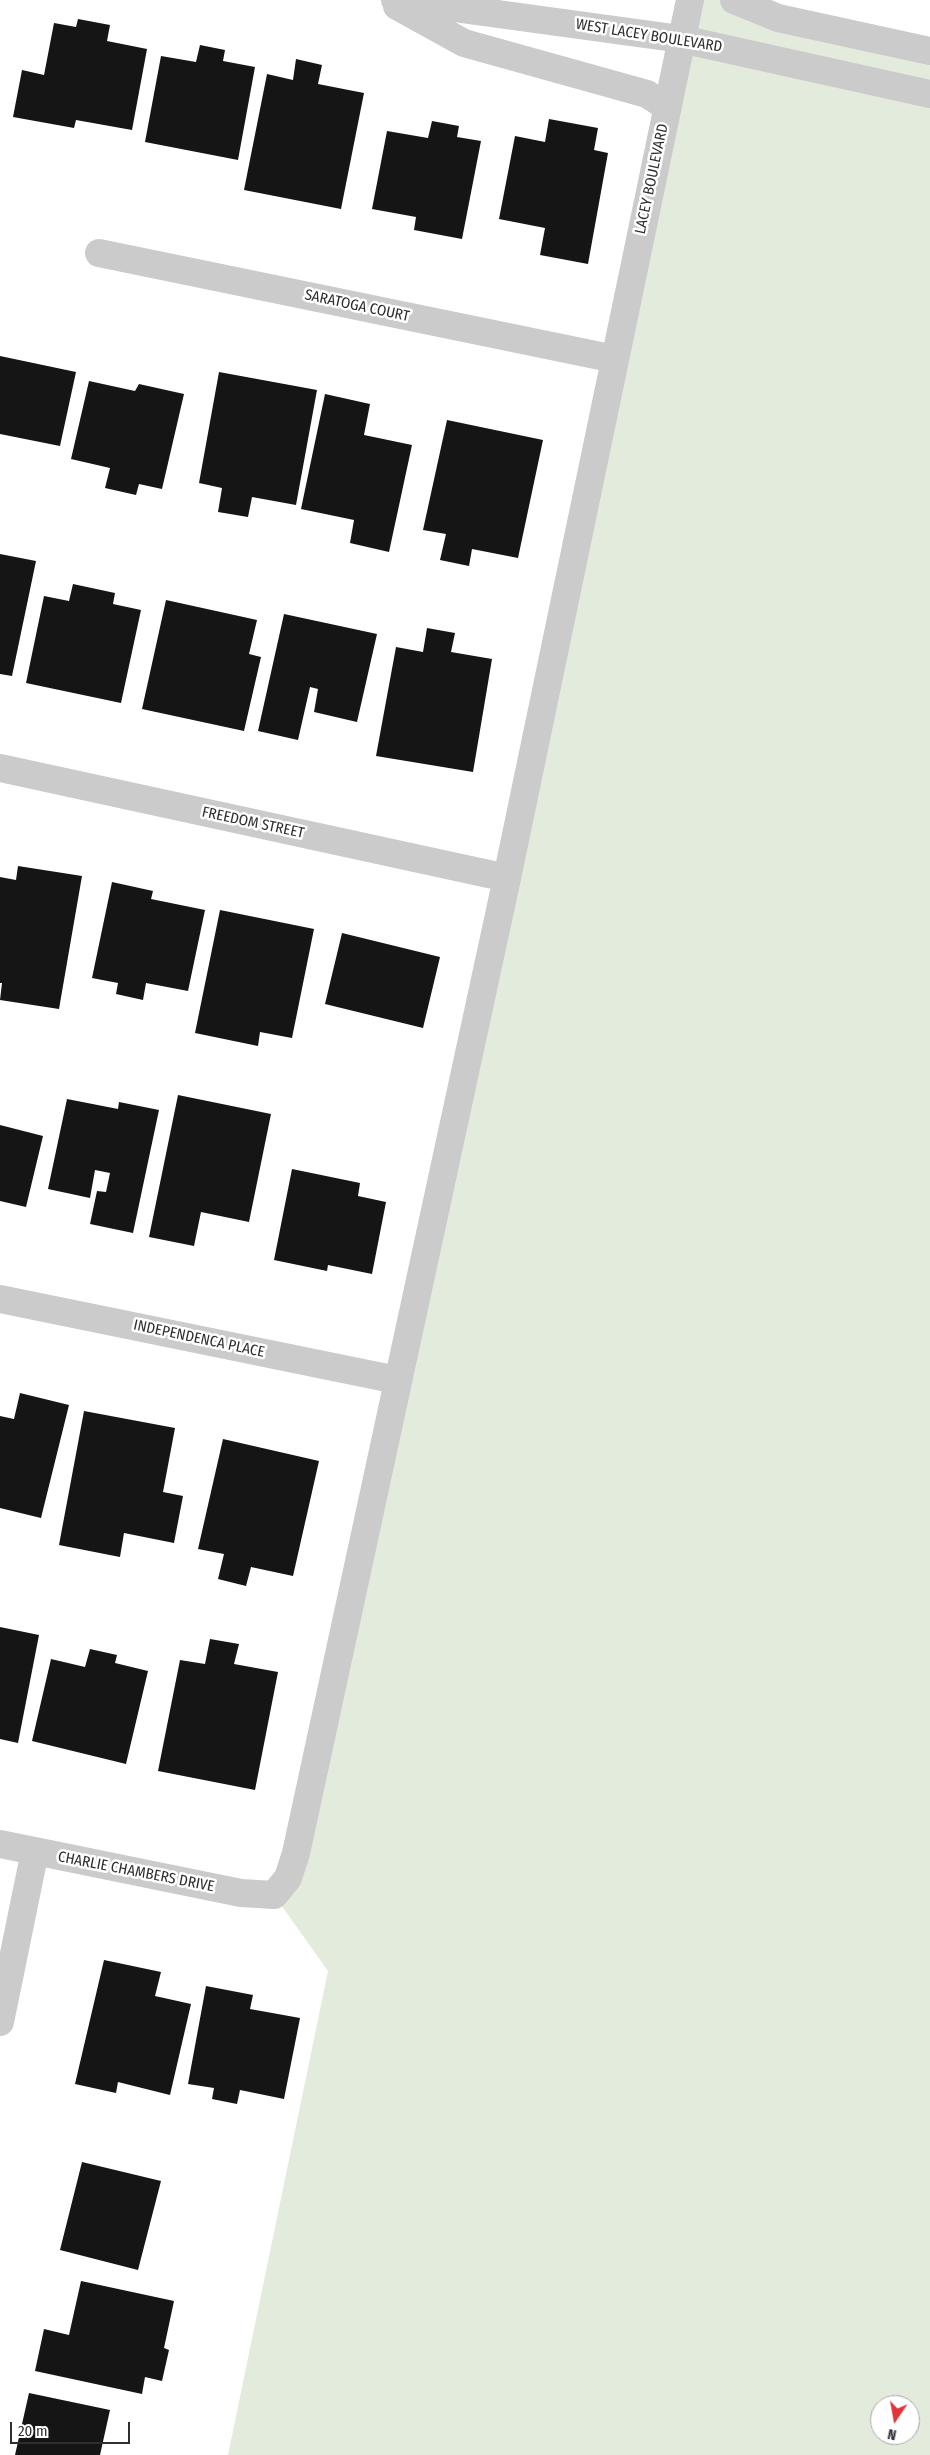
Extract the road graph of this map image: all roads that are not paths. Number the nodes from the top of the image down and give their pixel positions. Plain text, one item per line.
1 (387, 0) edge
2 (395, 0) edge
3 (690, 0) edge
4 (734, 0) edge
5 (681, 39) junction
6 (930, 51) edge
7 (930, 94) edge
8 (667, 107) junction
9 (99, 253) dead end
10 (615, 358) junction
11 (0, 768) edge
12 (507, 878) junction
13 (0, 1299) edge
14 (397, 1380) junction
15 (0, 1844) edge
16 (35, 1852) junction
17 (274, 1895) joint
18 (0, 2022) edge

1 - 8 street
2 - 5 street, WEST LACEY BOULEVARD
3 - 5 street, LACEY BOULEVARD
4 - 6 street
5 - 7 street, WEST LACEY BOULEVARD
5 - 8 street, LACEY BOULEVARD
8 - 10 street, LACEY BOULEVARD
9 - 10 street, SARATOGA COURT
10 - 12 street, LACEY BOULEVARD
11 - 12 street, FREEDOM STREET
12 - 14 street, LACEY BOULEVARD
13 - 14 street, INDEPENDENCA PLACE
14 - 17 street, LACEY BOULEVARD
15 - 16 street, CHARLIE CHAMBERS DRIVE
16 - 17 street, CHARLIE CHAMBERS DRIVE
16 - 18 street

